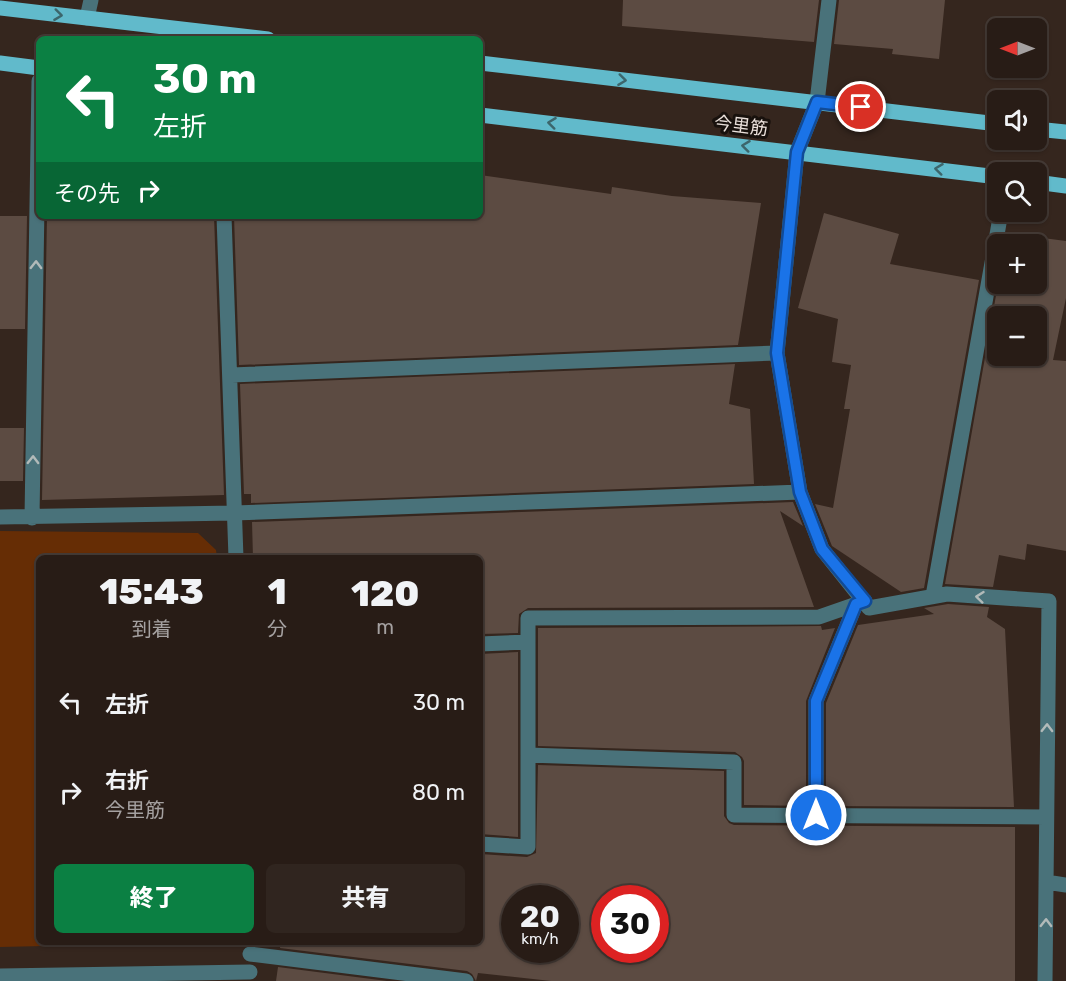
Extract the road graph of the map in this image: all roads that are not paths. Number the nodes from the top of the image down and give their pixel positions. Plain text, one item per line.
1 (91, 0) edge
2 (829, 0) edge
3 (0, 8) edge
4 (87, 18) junction
5 (242, 36) edge
6 (0, 63) edge
7 (483, 63) edge
8 (36, 68) edge
9 (817, 102) junction
10 (483, 115) edge
11 (987, 123) edge
12 (1047, 130) edge
13 (1066, 132) edge
14 (797, 152) junction
15 (987, 176) edge
16 (1047, 183) edge
17 (1066, 186) edge
18 (37, 219) edge
19 (224, 219) edge
20 (998, 222) edge
21 (777, 353) junction
22 (232, 375) junction
23 (800, 492) junction
24 (234, 513) junction
25 (0, 517) edge
26 (32, 518) junction
27 (236, 555) edge
28 (933, 596) junction
29 (861, 603) junction
30 (528, 642) junction
31 (483, 644) edge
32 (528, 755) junction
33 (816, 815) junction
34 (1046, 817) junction
35 (483, 844) edge
36 (1046, 882) junction
37 (1066, 885) edge
38 (250, 948) edge
39 (0, 976) edge
40 (249, 976) edge
41 (466, 981) edge
42 (1045, 981) edge

1 - 4 street
2 - 9 street
3 -> 4 main road
4 - 5 main road
6 - 8 main road
7 -> 9 main road, 今里筋
9 - 11 main road, 今里筋
9 - 14 street
14 -> 10 main road, 今里筋
12 - 13 main road
15 -> 14 main road, 今里筋
14 - 21 street
16 - 17 main road
26 -> 18 street
19 - 22 street
20 - 28 street
21 - 22 street
21 - 23 street
22 - 24 street
23 - 24 street
23 - 29 street
24 - 26 street
24 - 27 street
25 - 26 street
28 - 29 street
34 -> 28 street
29 - 30 street
29 - 33 street
30 - 31 street
30 - 32 street
32 - 33 street
32 - 35 street
33 - 34 street
34 - 36 street
36 - 37 street
42 -> 36 street
38 - 40 street
38 - 41 street
39 - 40 street

